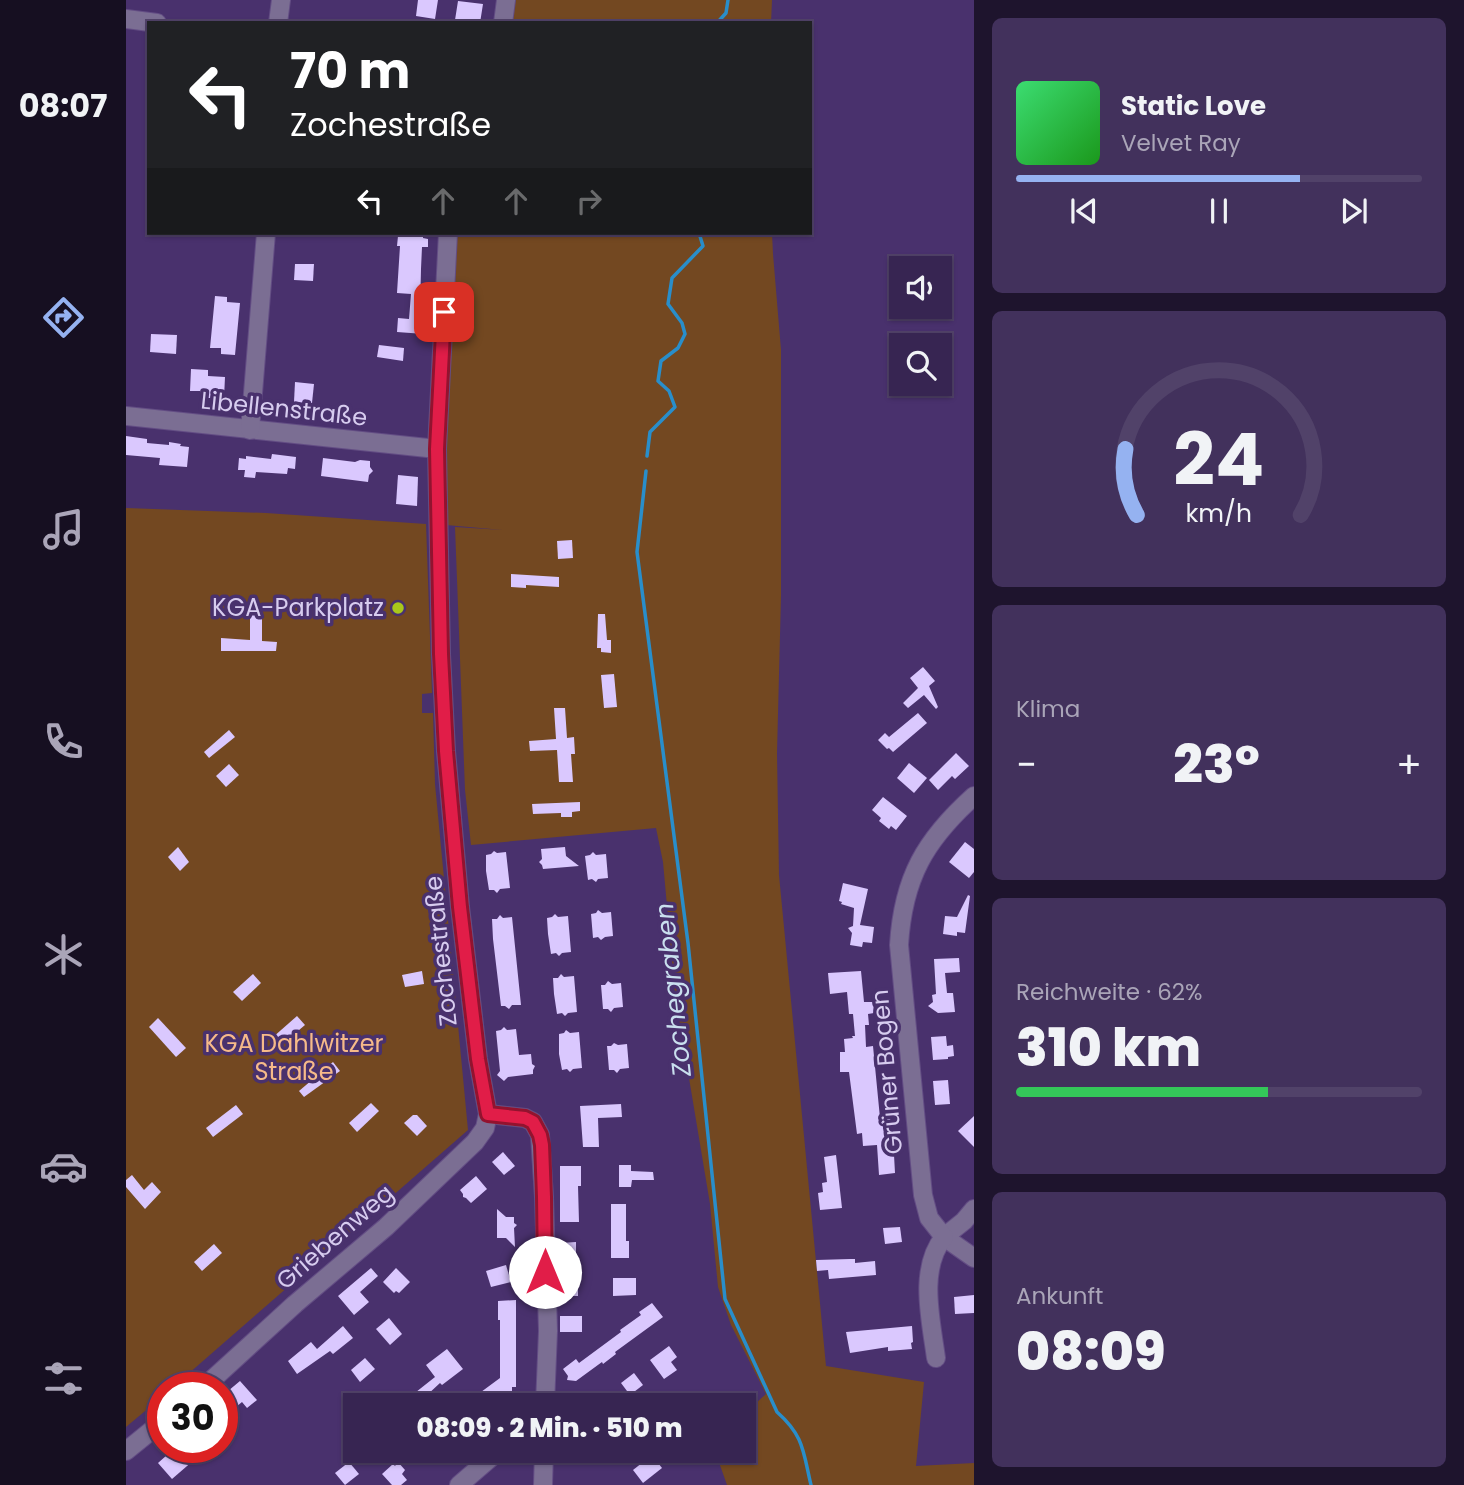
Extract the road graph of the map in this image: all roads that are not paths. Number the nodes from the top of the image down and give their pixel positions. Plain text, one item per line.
1 (281, 0) edge
2 (506, 0) edge
3 (126, 19) edge
4 (278, 21) edge
5 (503, 21) edge
6 (147, 22) edge
7 (266, 235) edge
8 (448, 235) edge
9 (126, 416) edge
10 (250, 430) junction
11 (437, 449) junction
12 (974, 796) edge
13 (488, 1114) junction
14 (974, 1209) edge
15 (944, 1237) junction
16 (974, 1258) edge
17 (936, 1357) dead end
18 (220, 1372) edge
19 (545, 1393) edge
20 (147, 1434) edge
21 (126, 1451) edge
22 (485, 1463) edge
23 (544, 1463) edge
24 (459, 1485) edge
25 (543, 1485) edge

1 - 4 street
2 - 5 street
3 - 6 street
7 - 10 street
8 - 11 street, Zochestraße
9 - 10 street, Libellenstraße
10 - 11 street, Libellenstraße
11 - 13 street, Zochestraße
12 - 15 street, Grüner Bogen
13 - 18 street, Griebenweg
13 - 19 street
14 - 15 street
15 - 16 street
15 - 17 street
20 - 21 street
22 - 24 street
23 - 25 street

